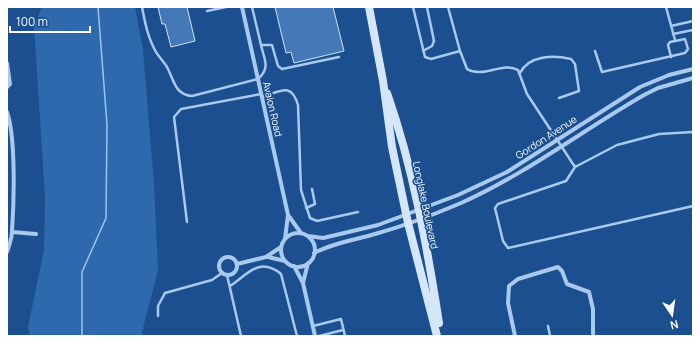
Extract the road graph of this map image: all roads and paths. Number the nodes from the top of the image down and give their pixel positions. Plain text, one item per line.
1 (142, 7) edge
2 (226, 7) edge
3 (242, 7) edge
4 (252, 7) edge
5 (369, 7) edge
6 (413, 7) edge
7 (427, 7) edge
8 (448, 7) edge
9 (666, 7) edge
10 (208, 11) dead end
11 (693, 21) edge
12 (671, 26) junction
13 (693, 30) edge
14 (673, 34) junction
15 (675, 40) junction
16 (260, 45) junction
17 (423, 51) junction
18 (595, 51) dead end
19 (460, 52) junction
20 (671, 56) junction
21 (339, 57) dead end
22 (7, 63) edge
23 (693, 69) edge
24 (520, 73) junction
25 (693, 78) edge
26 (258, 79) junction
27 (383, 81) junction
28 (7, 87) edge
29 (261, 95) junction
30 (559, 98) dead end
31 (7, 112) edge
32 (9, 122) edge
33 (693, 132) edge
34 (556, 140) junction
35 (561, 146) junction
36 (7, 154) edge
37 (12, 154) junction
38 (575, 167) junction
39 (7, 184) edge
40 (13, 184) junction
41 (312, 189) dead end
42 (693, 206) edge
43 (306, 208) junction
44 (418, 209) junction
45 (358, 212) dead end
46 (406, 214) junction
47 (288, 215) junction
48 (7, 218) edge
49 (12, 218) junction
50 (420, 219) junction
51 (187, 222) dead end
52 (408, 223) junction
53 (12, 232) junction
54 (301, 233) junction
55 (36, 234) dead end
56 (308, 236) junction
57 (285, 239) junction
58 (281, 248) junction
59 (7, 251) edge
60 (314, 253) junction
61 (266, 257) junction
62 (285, 261) junction
63 (308, 263) junction
64 (237, 264) junction
65 (294, 266) junction
66 (222, 273) junction
67 (227, 275) junction
68 (303, 283) junction
69 (230, 286) junction
70 (158, 316) dead end
71 (312, 326) junction
72 (548, 326) dead end
73 (343, 330) junction
74 (241, 336) edge
75 (297, 336) edge
76 (315, 336) edge
77 (319, 336) edge
78 (344, 336) edge
79 (437, 336) edge
80 (441, 336) edge
81 (515, 336) edge
82 (550, 336) edge
83 (593, 336) edge

1 - 26 lane
2 - 10 lane
3 - 26 street, Avalon Road
4 - 16 lane
5 - 27 main road, Longlake Boulevard
6 - 17 lane
7 - 17 lane
8 - 19 lane
9 - 12 lane
11 - 12 lane
12 - 14 lane
13 - 14 lane
14 - 15 lane
15 - 20 lane
15 - 20 lane
16 - 21 lane
16 - 26 lane
17 - 19 lane
18 - 20 lane
19 - 24 lane
22 - 28 street
23 - 34 street, Gordon Avenue
24 - 30 lane
24 - 34 lane
25 - 35 street, Gordon Avenue
26 - 29 street, Avalon Road
27 - 44 main road, Longlake Boulevard
27 - 46 main road, Longlake Boulevard
29 - 43 lane
29 - 47 street, Avalon Road
29 - 51 lane
31 - 32 street
32 - 37 street
33 - 38 lane
34 - 35 lane
34 - 44 street, Gordon Avenue
35 - 38 lane
35 - 50 street, Gordon Avenue
36 - 37 street
37 - 40 street
38 - 42 lane
39 - 40 street
40 - 49 street
41 - 43 lane
43 - 45 lane
44 - 46 street, Gordon Avenue
44 - 50 main road, Longlake Boulevard
46 - 52 main road, Longlake Boulevard
46 - 56 street, Gordon Avenue
47 - 54 street, Avalon Road
47 - 57 street, Avalon Road
48 - 49 street
49 - 53 street
50 - 52 street, Gordon Avenue
50 - 80 main road, Longlake Boulevard
52 - 60 street, Gordon Avenue
52 - 79 main road, Longlake Boulevard
53 - 55 street
53 - 59 street
54 - 56 street
54 - 57 street
56 - 60 street
57 - 58 street
58 - 61 street
58 - 62 street
60 - 63 street
61 - 62 street
61 - 64 street
62 - 65 street
63 - 65 street
63 - 68 street
64 - 66 street
64 - 67 street
65 - 68 street
66 - 67 street
66 - 70 lane
67 - 69 lane
68 - 71 street
69 - 74 lane
69 - 75 lane
71 - 73 lane
71 - 76 street
72 - 82 lane
73 - 77 lane
73 - 78 lane
81 - 83 street

